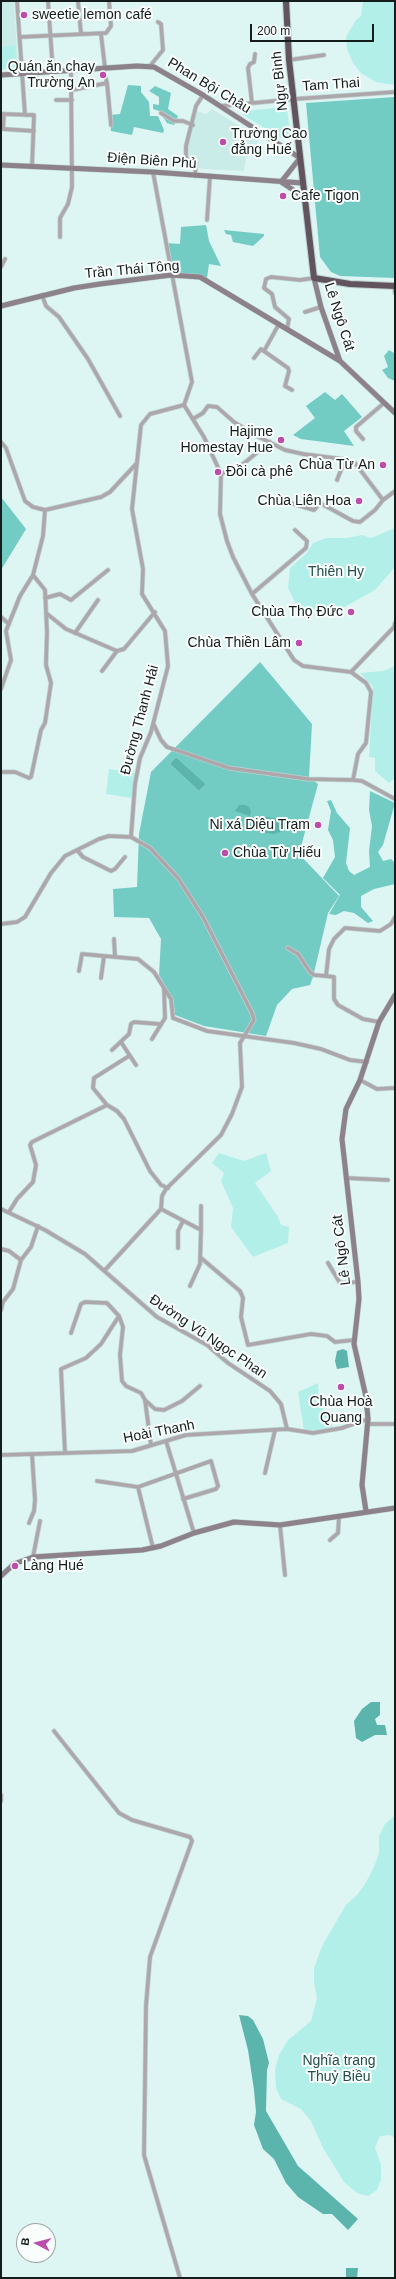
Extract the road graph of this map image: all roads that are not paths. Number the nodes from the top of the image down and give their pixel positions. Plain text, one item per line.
1 (17, 1) edge
2 (48, 1) edge
3 (78, 1) edge
4 (109, 1) edge
5 (286, 1) edge
6 (158, 22) dead end
7 (81, 34) junction
8 (101, 34) junction
9 (51, 36) junction
10 (20, 37) junction
11 (255, 54) dead end
12 (324, 55) dead end
13 (289, 60) junction
14 (150, 66) junction
15 (104, 68) junction
16 (71, 70) junction
17 (53, 72) junction
18 (23, 74) junction
19 (1, 75) edge
20 (107, 83) junction
21 (72, 90) junction
22 (395, 92) edge
23 (203, 95) junction
24 (295, 98) junction
25 (56, 100) dead end
26 (72, 100) junction
27 (252, 103) junction
28 (221, 106) junction
29 (162, 113) dead end
30 (3, 114) edge
31 (25, 115) junction
32 (193, 125) junction
33 (111, 126) dead end
34 (34, 131) junction
35 (300, 158) junction
36 (1, 165) edge
37 (32, 167) junction
38 (72, 168) junction
39 (153, 172) junction
40 (195, 176) junction
41 (210, 177) junction
42 (281, 182) junction
43 (302, 183) junction
44 (304, 201) junction
45 (207, 220) dead end
46 (60, 237) dead end
47 (5, 259) dead end
48 (1, 267) edge
49 (171, 275) junction
50 (314, 278) junction
51 (394, 286) edge
52 (395, 293) edge
53 (42, 295) junction
54 (1, 306) edge
55 (321, 307) junction
56 (305, 312) dead end
57 (279, 324) junction
58 (287, 329) junction
59 (264, 350) junction
60 (254, 358) dead end
61 (340, 361) junction
62 (292, 390) dead end
63 (384, 403) junction
64 (184, 405) junction
65 (395, 413) edge
66 (120, 416) dead end
67 (193, 419) junction
68 (363, 439) dead end
69 (1, 442) edge
70 (270, 442) junction
71 (345, 460) junction
72 (137, 463) junction
73 (221, 474) junction
74 (337, 480) dead end
75 (395, 491) edge
76 (280, 500) dead end
77 (383, 500) junction
78 (45, 510) junction
79 (295, 530) dead end
80 (108, 570) dead end
81 (33, 575) junction
82 (252, 594) junction
83 (45, 598) junction
84 (98, 600) dead end
85 (155, 612) junction
86 (46, 613) junction
87 (1, 617) edge
88 (395, 623) edge
89 (9, 624) junction
90 (75, 633) junction
91 (117, 651) junction
92 (102, 671) dead end
93 (351, 672) junction
94 (1, 689) edge
95 (153, 722) junction
96 (1, 772) edge
97 (353, 780) junction
98 (395, 799) edge
99 (131, 837) junction
100 (77, 850) junction
101 (125, 857) dead end
102 (395, 918) edge
103 (1, 924) edge
104 (114, 938) dead end
105 (288, 948) dead end
106 (104, 956) junction
107 (115, 957) junction
108 (79, 971) dead end
109 (326, 976) junction
110 (101, 978) dead end
111 (164, 988) junction
112 (395, 995) edge
113 (165, 1018) junction
114 (173, 1018) junction
115 (379, 1022) junction
116 (159, 1024) junction
117 (244, 1036) junction
118 (152, 1039) dead end
119 (121, 1042) junction
120 (112, 1050) dead end
121 (129, 1056) junction
122 (367, 1062) junction
123 (136, 1064) dead end
124 (360, 1080) junction
125 (395, 1088) edge
126 (107, 1105) junction
127 (346, 1178) junction
128 (388, 1180) dead end
129 (168, 1188) junction
130 (201, 1206) dead end
131 (1, 1209) edge
132 (161, 1209) junction
133 (9, 1212) junction
134 (183, 1221) junction
135 (38, 1226) junction
136 (201, 1230) junction
137 (178, 1248) dead end
138 (1, 1249) edge
139 (200, 1258) junction
140 (21, 1260) junction
141 (328, 1263) dead end
142 (105, 1270) junction
143 (358, 1282) junction
144 (190, 1286) dead end
145 (1, 1310) edge
146 (119, 1316) junction
147 (71, 1333) dead end
148 (354, 1340) junction
149 (200, 1386) dead end
150 (145, 1400) junction
151 (368, 1422) junction
152 (395, 1424) edge
153 (275, 1430) junction
154 (287, 1430) junction
155 (166, 1441) junction
156 (151, 1445) junction
157 (65, 1453) junction
158 (32, 1454) junction
159 (1, 1455) edge
160 (265, 1473) dead end
161 (175, 1474) junction
162 (98, 1482) dead end
163 (138, 1487) junction
164 (183, 1499) junction
165 (395, 1508) edge
166 (366, 1511) junction
167 (339, 1516) junction
168 (40, 1521) dead end
169 (29, 1523) dead end
170 (280, 1525) junction
171 (194, 1533) junction
172 (330, 1540) dead end
173 (153, 1548) junction
174 (33, 1557) junction
175 (285, 1575) dead end
176 (1, 1576) edge
177 (54, 1731) dead end
178 (1, 1795) edge
179 (1, 1801) edge
180 (180, 2278) edge

1 - 10 street
2 - 9 street
3 - 7 street
4 - 8 street
5 - 13 highway, Ngự Bình
6 - 14 street
7 - 8 street
7 - 9 street
8 - 15 street
9 - 10 street
9 - 17 street
10 - 18 street
11 - 27 street
12 - 13 street
13 - 24 highway, Ngự Bình
14 - 15 street, Phan Bội Châu
14 - 23 street, Phan Bội Châu
15 - 16 street, Phan Bội Châu
15 - 20 street
16 - 17 street, Phan Bội Châu
16 - 21 street
17 - 18 street, Phan Bội Châu
18 - 19 street, Phan Bội Châu
18 - 31 street
20 - 21 street
20 - 33 street
21 - 26 street
22 - 24 street, Tam Thai
23 - 28 street, Phan Bội Châu
23 - 32 street
24 - 27 street, Tam Thai
24 - 35 highway, Ngự Bình
25 - 26 street
26 - 38 street
27 - 28 street, Tam Thai
28 - 35 street, Phan Bội Châu
29 - 32 street
30 - 31 street
30 - 34 street
31 - 34 street
32 - 40 street
34 - 37 street
35 - 42 street
35 - 43 highway, Ngự Bình
36 - 37 street, Điện Biên Phủ
37 - 38 street, Điện Biên Phủ
38 - 39 street, Điện Biên Phủ
38 - 46 street
39 - 40 street, Điện Biên Phủ
39 - 49 street
40 - 41 street, Điện Biên Phủ
41 - 42 street, Điện Biên Phủ
41 - 45 street
42 - 43 street, Điện Biên Phủ
42 - 44 street
43 - 44 highway, Lê Ngô Cát
44 - 50 highway, Lê Ngô Cát
47 - 48 street
49 - 53 street, Trần Thái Tông
49 - 57 street, Trần Thái Tông
49 - 64 street
50 - 51 highway
50 - 55 street, Lê Ngô Cát
50 - 58 street
51 - 52 street
53 - 54 street, Trần Thái Tông
53 - 66 street
55 - 56 street
55 - 61 street, Lê Ngô Cát
57 - 58 street, Trần Thái Tông
57 - 59 street
58 - 61 street, Trần Thái Tông
59 - 60 street
59 - 62 street
61 - 63 street, Lê Ngô Cát
63 - 65 street, Lê Ngô Cát
63 - 68 street
64 - 67 street
64 - 72 street, Đường Thanh Hải
67 - 70 street
67 - 73 street
69 - 78 street
70 - 71 street
70 - 73 street
71 - 74 street
71 - 77 street
72 - 78 street
72 - 85 street, Đường Thanh Hải
73 - 82 street
75 - 77 street
76 - 77 street
78 - 81 street
79 - 82 street
80 - 83 street
81 - 83 street
81 - 89 street
82 - 93 street
83 - 86 street
84 - 90 street
85 - 91 street
85 - 95 street, Đường Thanh Hải
86 - 90 street
86 - 96 street
87 - 89 street
88 - 93 street
89 - 94 street
90 - 91 street
91 - 92 street
93 - 97 street
95 - 97 street
95 - 99 street, Đường Thanh Hải
97 - 98 street
99 - 100 street
99 - 117 street
100 - 101 street
100 - 103 street
102 - 109 street
104 - 107 street
105 - 109 street
106 - 107 street
106 - 108 street
106 - 110 street
107 - 111 street
109 - 115 street
111 - 113 street
111 - 114 street
112 - 115 street, Lê Ngô Cát
113 - 114 street
113 - 116 street
114 - 117 street
115 - 122 street, Lê Ngô Cát
116 - 118 street
116 - 119 street
117 - 122 street
117 - 129 street
119 - 120 street
119 - 121 street
121 - 123 street
121 - 126 street
122 - 124 street, Lê Ngô Cát
124 - 125 street
124 - 127 street, Lê Ngô Cát
126 - 129 street
126 - 133 street
127 - 128 street
127 - 143 street, Lê Ngô Cát
129 - 132 street
130 - 136 street
131 - 133 street, Đường Vũ Ngọc Phan
132 - 134 street
132 - 142 street
133 - 135 street, Đường Vũ Ngọc Phan
134 - 136 street
134 - 137 street
135 - 140 street
135 - 142 street, Đường Vũ Ngọc Phan
136 - 139 street
138 - 140 street
139 - 144 street
139 - 148 street
140 - 145 street
141 - 143 street
142 - 154 street, Đường Vũ Ngọc Phan
143 - 148 street, Lê Ngô Cát
146 - 147 street
146 - 150 street
146 - 157 street
148 - 151 street, Lê Ngô Cát
149 - 150 street
150 - 156 street
151 - 152 street, Hoài Thanh
151 - 154 street, Hoài Thanh
151 - 166 street, Lê Ngô Cát
153 - 154 street, Hoài Thanh
153 - 155 street, Hoài Thanh
153 - 160 street
155 - 156 street, Hoài Thanh
155 - 161 street
156 - 157 street, Hoài Thanh
157 - 158 street, Hoài Thanh
158 - 159 street, Hoài Thanh
158 - 169 street
161 - 163 street
161 - 164 street
161 - 164 street
162 - 163 street
163 - 173 street
164 - 171 street
165 - 166 street
166 - 167 street
167 - 170 street
167 - 172 street
168 - 174 street
170 - 171 street
170 - 175 street
171 - 173 street
173 - 174 street
174 - 176 street
177 - 180 street
178 - 179 street

